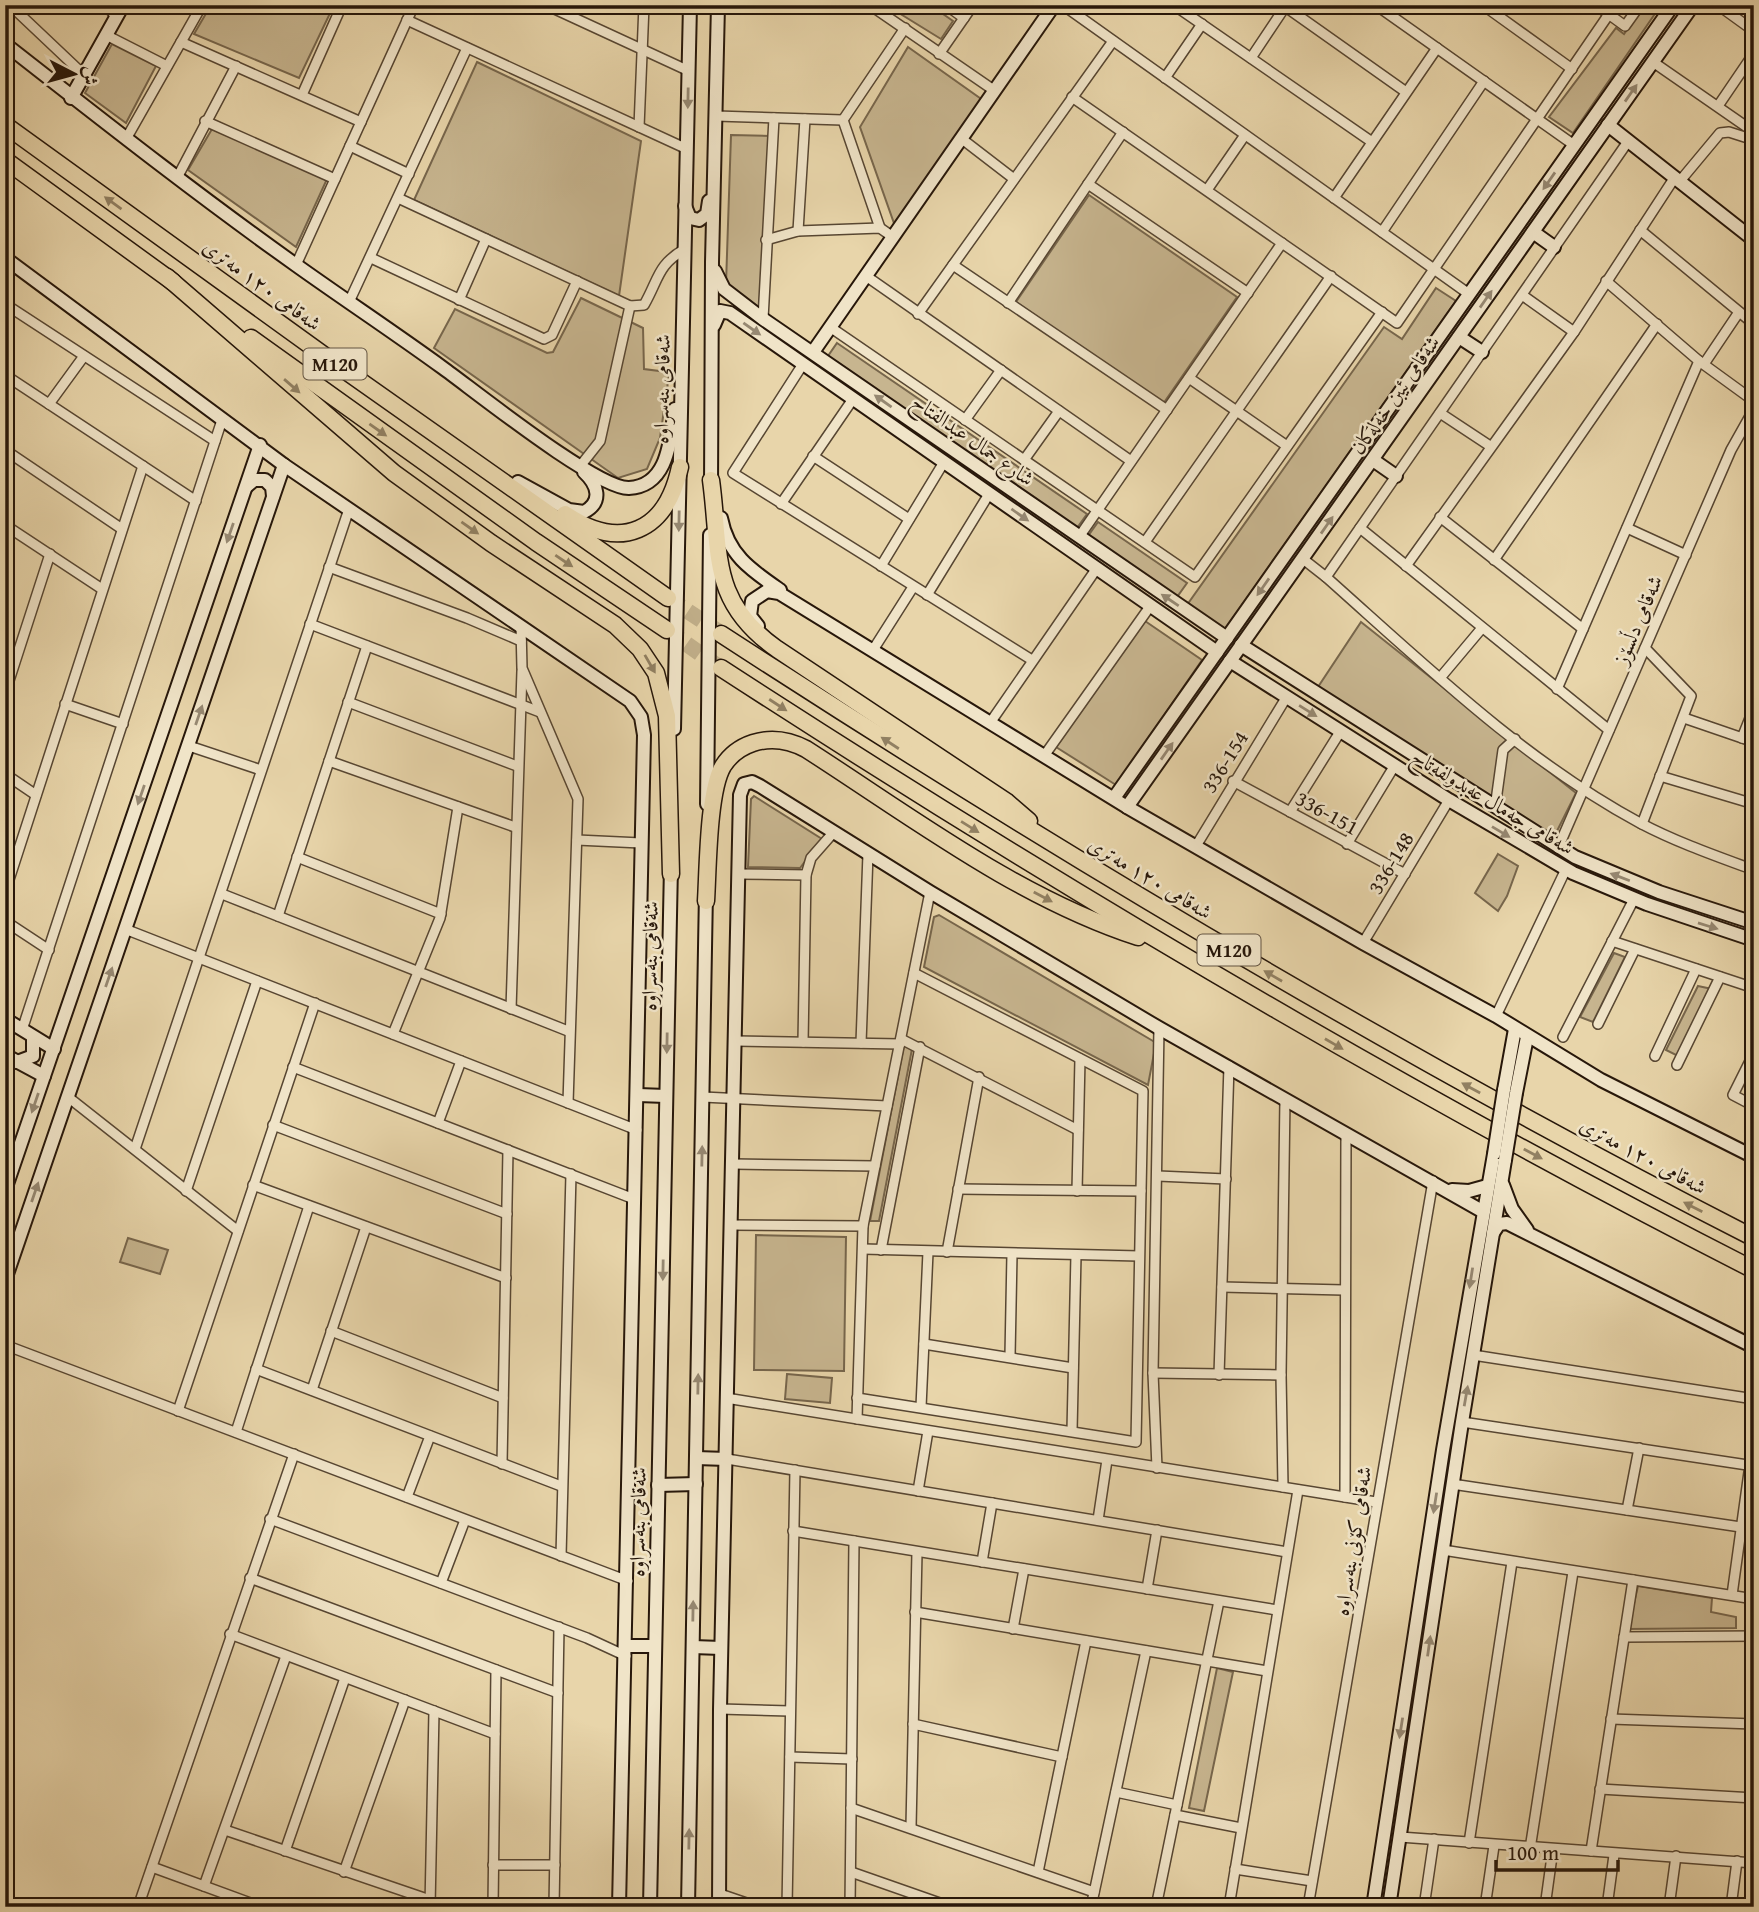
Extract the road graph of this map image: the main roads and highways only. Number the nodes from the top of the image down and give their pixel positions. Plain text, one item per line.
1 (123, 5) edge
2 (690, 5) edge
3 (718, 5) edge
4 (1055, 5) edge
5 (1673, 5) edge
6 (1688, 7) edge
7 (1664, 18) junction
8 (1678, 27) junction
9 (5, 44) edge
10 (71, 98) junction
11 (5, 125) edge
12 (1608, 125) junction
13 (5, 160) edge
14 (714, 166) junction
15 (685, 206) junction
16 (147, 228) junction
17 (1533, 232) junction
18 (1754, 240) edge
19 (1555, 247) road end
20 (5, 258) edge
21 (712, 262) junction
22 (167, 277) junction
23 (731, 295) junction
24 (723, 310) junction
25 (1460, 337) junction
26 (711, 339) junction
27 (813, 352) junction
28 (1482, 352) road end
29 (1412, 375) junction
30 (682, 377) junction
31 (1426, 386) junction
32 (711, 439) junction
33 (260, 445) junction
34 (557, 450) junction
35 (1373, 460) junction
36 (972, 463) junction
37 (284, 465) junction
38 (680, 467) junction
39 (964, 476) junction
40 (1396, 476) road end
41 (711, 480) junction
42 (518, 482) junction
43 (245, 490) junction
44 (272, 500) junction
45 (668, 598) tunnel mouth
46 (818, 617) junction
47 (667, 630) tunnel mouth
48 (721, 634) tunnel mouth
49 (1227, 638) junction
50 (1241, 645) junction
51 (1217, 652) junction
52 (1230, 661) junction
53 (721, 668) tunnel mouth
54 (823, 680) junction
55 (1114, 798) junction
56 (1127, 807) junction
57 (671, 874) junction
58 (706, 901) junction
59 (1754, 923) edge
60 (1754, 940) edge
61 (1165, 946) junction
62 (1237, 955) junction
63 (5, 1019) edge
64 (1515, 1029) junction
65 (27, 1034) junction
66 (1527, 1037) junction
67 (54, 1049) junction
68 (9, 1061) edge
69 (44, 1076) junction
70 (1510, 1092) junction
71 (638, 1096) junction
72 (666, 1096) junction
73 (1499, 1157) junction
74 (1754, 1157) edge
75 (1502, 1177) junction
76 (1487, 1186) junction
77 (1448, 1189) junction
78 (5, 1191) edge
79 (1482, 1211) junction
80 (1493, 1233) junction
81 (1530, 1233) junction
82 (1754, 1238) edge
83 (1754, 1270) edge
84 (5, 1280) edge
85 (1754, 1347) edge
86 (1443, 1450) junction
87 (1457, 1452) junction
88 (696, 1458) junction
89 (727, 1459) junction
90 (696, 1484) junction
91 (658, 1485) junction
92 (655, 1646) junction
93 (693, 1647) junction
94 (721, 1648) junction
95 (626, 1651) junction
96 (719, 1901) edge
97 (619, 1907) edge
98 (650, 1907) edge
99 (688, 1907) edge
100 (1373, 1907) edge
101 (1389, 1907) edge

1 - 10 main road
2 -> 15 main road, شەقامی بنەسراوە
3 - 14 main road
4 - 27 main road
5 - 7 main road, شەقامی ئیبن خەلەکان
6 - 8 main road, شەقامی ئیبن خەلەکان
7 - 8 main road
7 -> 29 main road, شەقامی ئیبن خەلەکان
12 -> 8 main road, شەقامی ئیبن خەلەکان
9 - 10 main road
10 - 34 main road
16 -> 11 highway, شەقامی ١٢٠ مەتری / M120
12 - 17 main road, شەقامی ئیبن خەلەکان
12 - 18 main road
13 - 22 highway, M120
14 - 15 main road
14 - 21 main road
15 - 30 main road, شەقامی بنەسراوە
16 - 42 highway
16 - 45 highway, شەقامی ١٢٠ مەتری / M120
17 - 19 main road
25 -> 17 main road, شەقامی ئیبن خەلەکان
20 - 33 main road
21 - 23 main road, شارع جمال عبدالفتاح
21 - 26 main road
22 -> 47 highway, M120
22 -> 57 highway
23 - 24 main road
23 - 27 main road, شارع جمال عبدالفتاح
24 - 26 main road
24 -> 39 main road, شارع جمال عبدالفتاح
25 - 28 main road
25 - 31 main road, شەقامی ئیبن خەلەکان
26 - 32 main road
36 -> 27 main road, شارع جمال عبدالفتاح
29 - 31 main road
29 -> 49 main road, شەقامی ئیبن خەلەکان
30 - 34 main road
30 - 38 main road, شەقامی بنەسراوە
31 - 35 main road, شەقامی ئیبن خەلەکان
32 - 41 main road
32 - 46 main road
33 - 37 main road
33 - 43 main road
34 - 42 main road
35 - 40 main road
50 -> 35 main road, شەقامی ئیبن خەلەکان
36 - 39 main road
49 -> 36 main road, شارع جمال عبدالفتاح
37 - 44 main road
37 - 71 main road
38 - 42 highway
38 -> 57 main road, شەقامی بنەسراوە
39 -> 51 main road, شارع جمال عبدالفتاح
41 - 54 highway
41 - 58 main road
43 - 44 main road
43 -> 67 main road
84 -> 44 main road
46 - 54 main road
46 - 55 main road
62 -> 48 highway, شەقامی ١٢٠ مەتری / M120
49 - 51 main road, شەقامی ئیبن خەلەکان
50 - 52 main road, شەقامی ئیبن خەلەکان
59 -> 50 main road, شەقامی جەمال عەبدولفەتاح
51 - 55 main road, شەقامی ئیبن خەلەکان
56 -> 52 main road, شەقامی ئیبن خەلەکان
52 -> 60 main road, شەقامی جەمال عەبدولفەتاح
53 -> 61 highway, M120
54 - 62 highway
55 - 56 main road
56 - 64 main road
57 -> 72 main road, شەقامی بنەسراوە
58 -> 61 highway
88 -> 58 main road
61 -> 83 highway, M120
82 -> 62 highway, شەقامی ١٢٠ مەتری / M120
63 - 65 main road
64 - 66 main road
64 - 70 main road
65 - 67 main road
65 - 68 main road
66 - 70 main road
66 - 74 main road
67 - 69 main road
68 - 69 main road
69 -> 78 main road
70 - 73 main road, bridge
71 - 72 main road
71 - 95 main road
72 -> 91 main road, شەقامی بنەسراوە
73 - 75 main road
73 - 76 main road
75 - 80 main road
75 - 81 main road
76 - 77 main road
76 - 79 main road
77 - 79 main road
77 - 89 main road
79 -> 86 main road
80 - 81 main road
87 -> 80 main road
81 - 85 main road
86 - 87 main road
86 -> 100 main road
101 -> 87 main road
88 - 89 main road
88 - 90 main road
89 - 94 main road
90 - 91 main road
93 -> 90 main road
91 - 92 main road, شەقامی بنەسراوە
92 - 95 main road
92 - 98 main road, شەقامی بنەسراوە
93 - 94 main road
99 -> 93 main road
94 - 96 main road
95 - 97 main road

